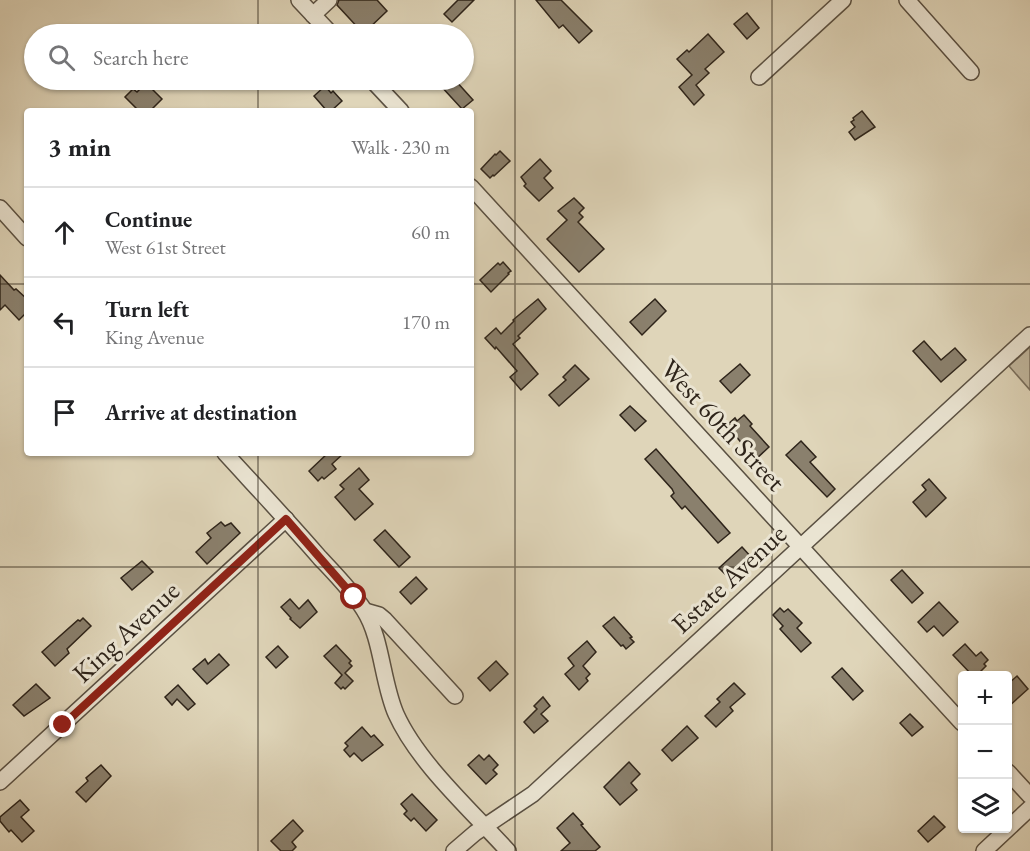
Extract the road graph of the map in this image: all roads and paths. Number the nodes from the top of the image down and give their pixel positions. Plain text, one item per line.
1 (299, 0) edge
2 (330, 0) edge
3 (843, 0) edge
4 (907, 0) edge
5 (313, 15) junction
6 (322, 24) edge
7 (971, 72) dead end
8 (759, 76) dead end
9 (381, 90) edge
10 (398, 108) edge
11 (474, 190) edge
12 (0, 208) edge
13 (24, 235) edge
14 (1030, 334) edge
15 (228, 456) edge
16 (286, 519) junction
17 (801, 548) junction
18 (365, 611) junction
19 (455, 696) dead end
20 (958, 718) edge
21 (1012, 776) edge
22 (0, 782) edge
23 (1030, 796) edge
24 (1030, 808) edge
25 (486, 826) junction
26 (454, 851) edge
27 (508, 851) edge
28 (984, 851) edge

1 - 5 street
2 - 5 street
3 - 8 street
4 - 7 street
5 - 6 street
9 - 10 street
11 - 17 street, West 60th Street
12 - 13 street
14 - 17 street, Estate Avenue
15 - 16 street
16 - 18 street
16 - 22 street, King Avenue
17 - 20 street, West 60th Street
17 - 25 street, Estate Avenue
18 - 19 street
18 - 25 street
21 - 23 street
24 - 28 street
25 - 26 street, Estate Avenue
25 - 27 street

